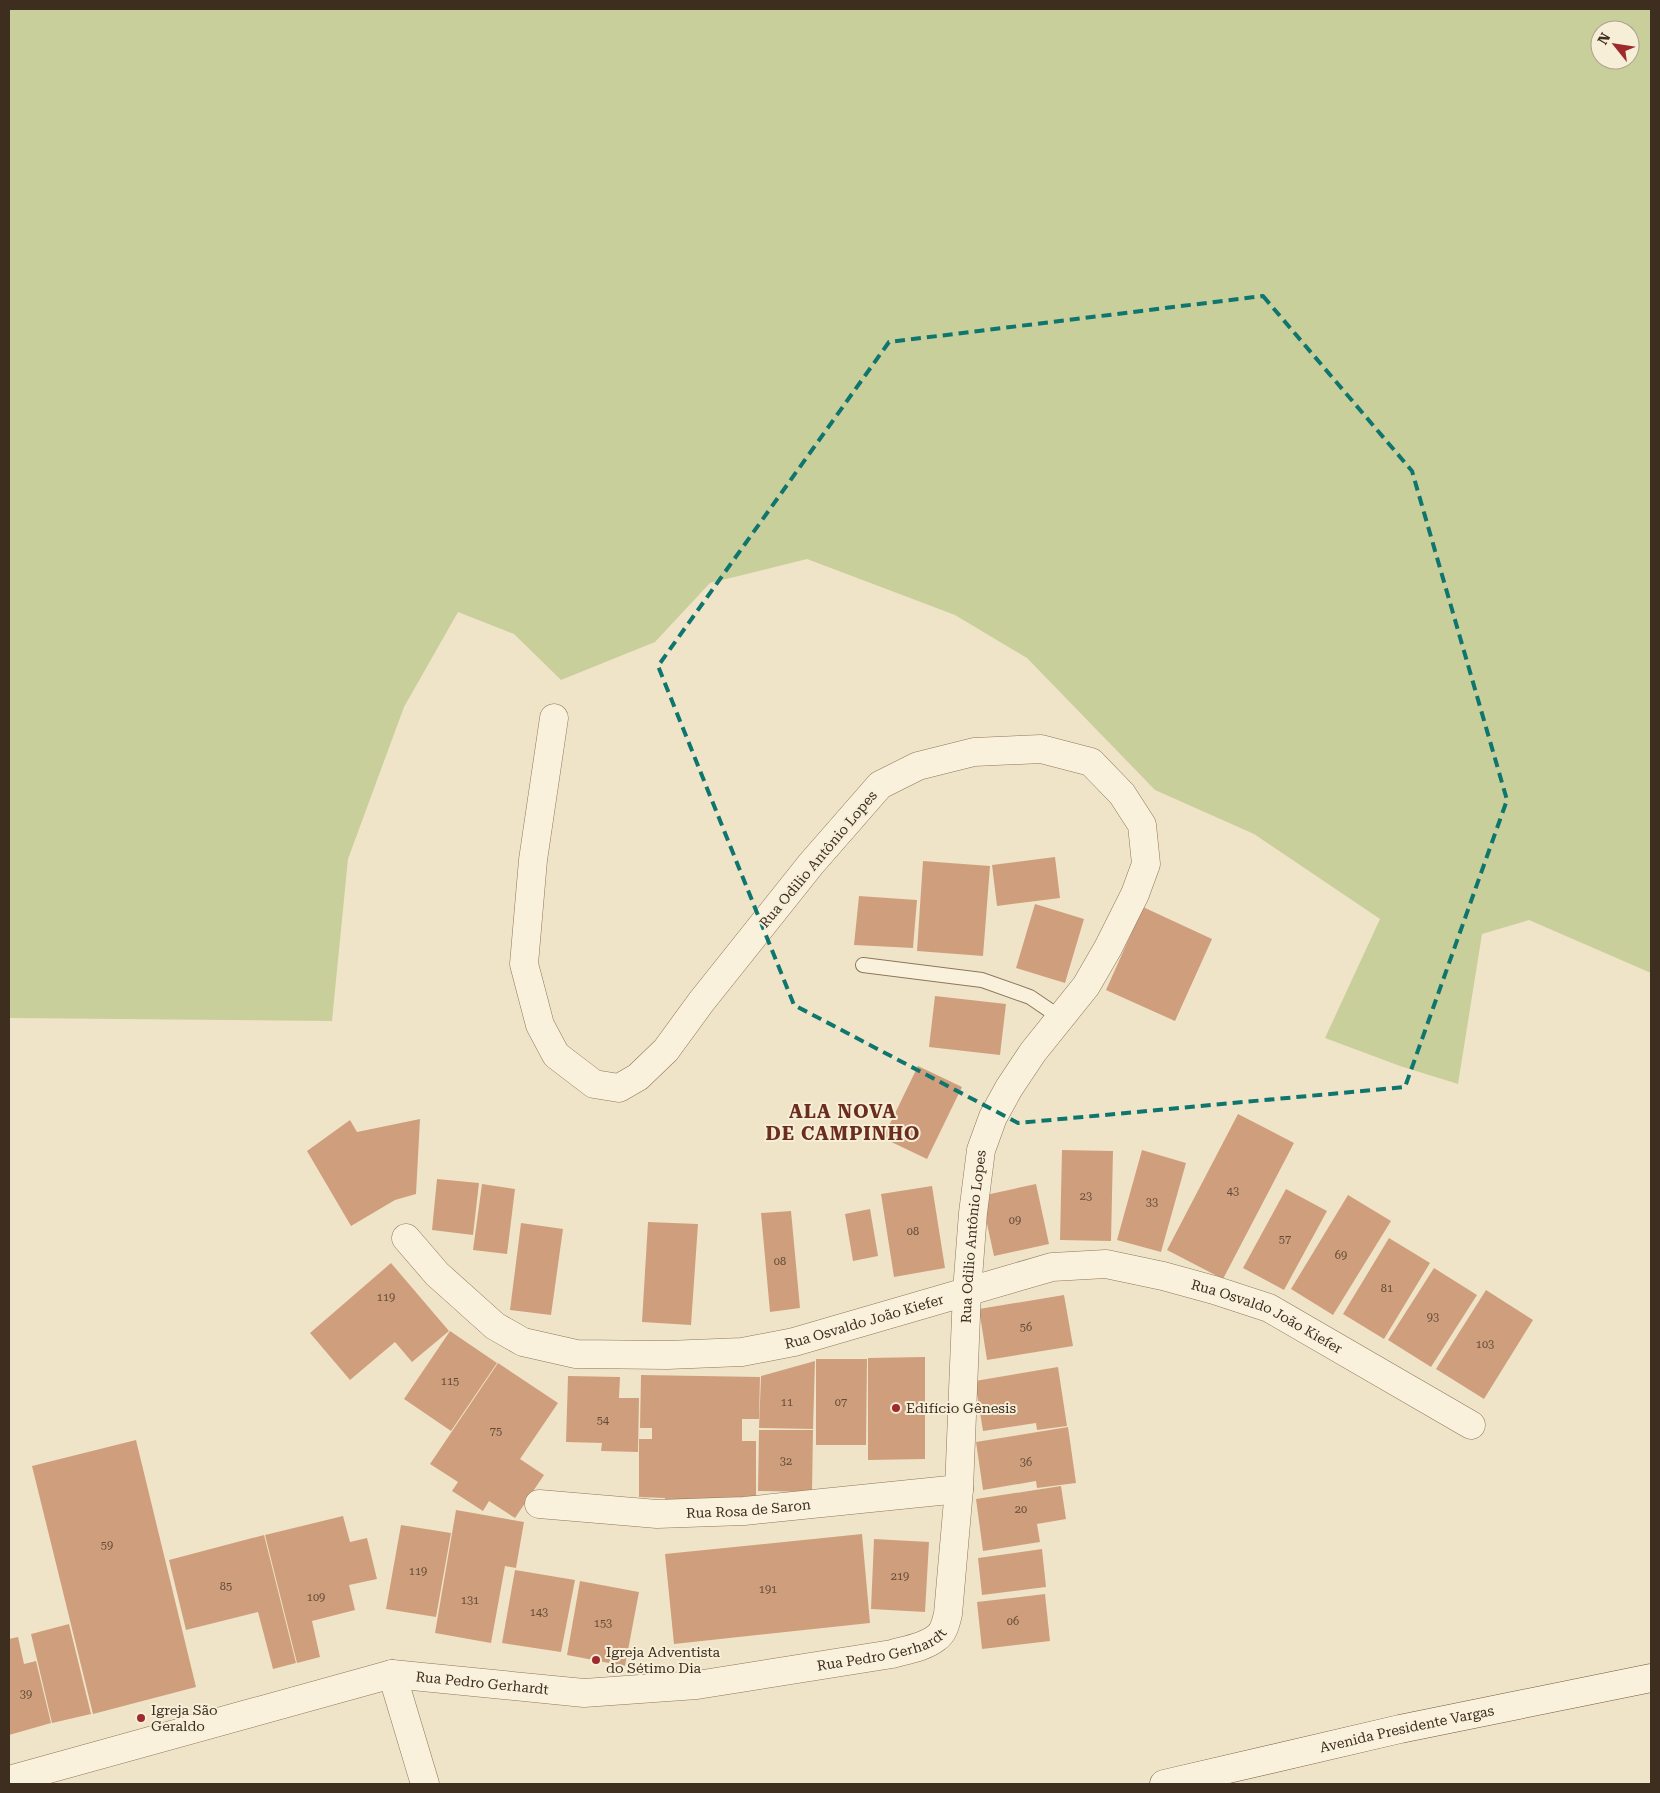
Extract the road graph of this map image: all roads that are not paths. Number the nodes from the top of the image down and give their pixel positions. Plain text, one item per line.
1 (554, 718) dead end
2 (863, 965) dead end
3 (1060, 1018) junction
4 (406, 1238) dead end
5 (967, 1291) junction
6 (1471, 1425) dead end
7 (959, 1489) junction
8 (538, 1504) dead end
9 (948, 1614) joint
10 (392, 1674) junction
11 (1651, 1678) edge
12 (9, 1780) edge
13 (425, 1784) edge
14 (1164, 1784) edge

1 - 3 street, Rua Odilio Antônio Lopes
2 - 3 lane
3 - 5 street, Rua Odilio Antônio Lopes
4 - 5 street, Rua Osvaldo João Kiefer
5 - 6 street, Rua Osvaldo João Kiefer
5 - 7 street, Rua Odilio Antônio Lopes
7 - 8 street, Rua Rosa de Saron
7 - 9 street, Rua Odilio Antônio Lopes
9 - 10 street, Rua Pedro Gerhardt
10 - 12 street, Rua Pedro Gerhardt
10 - 13 street
11 - 14 street, Avenida Presidente Vargas

